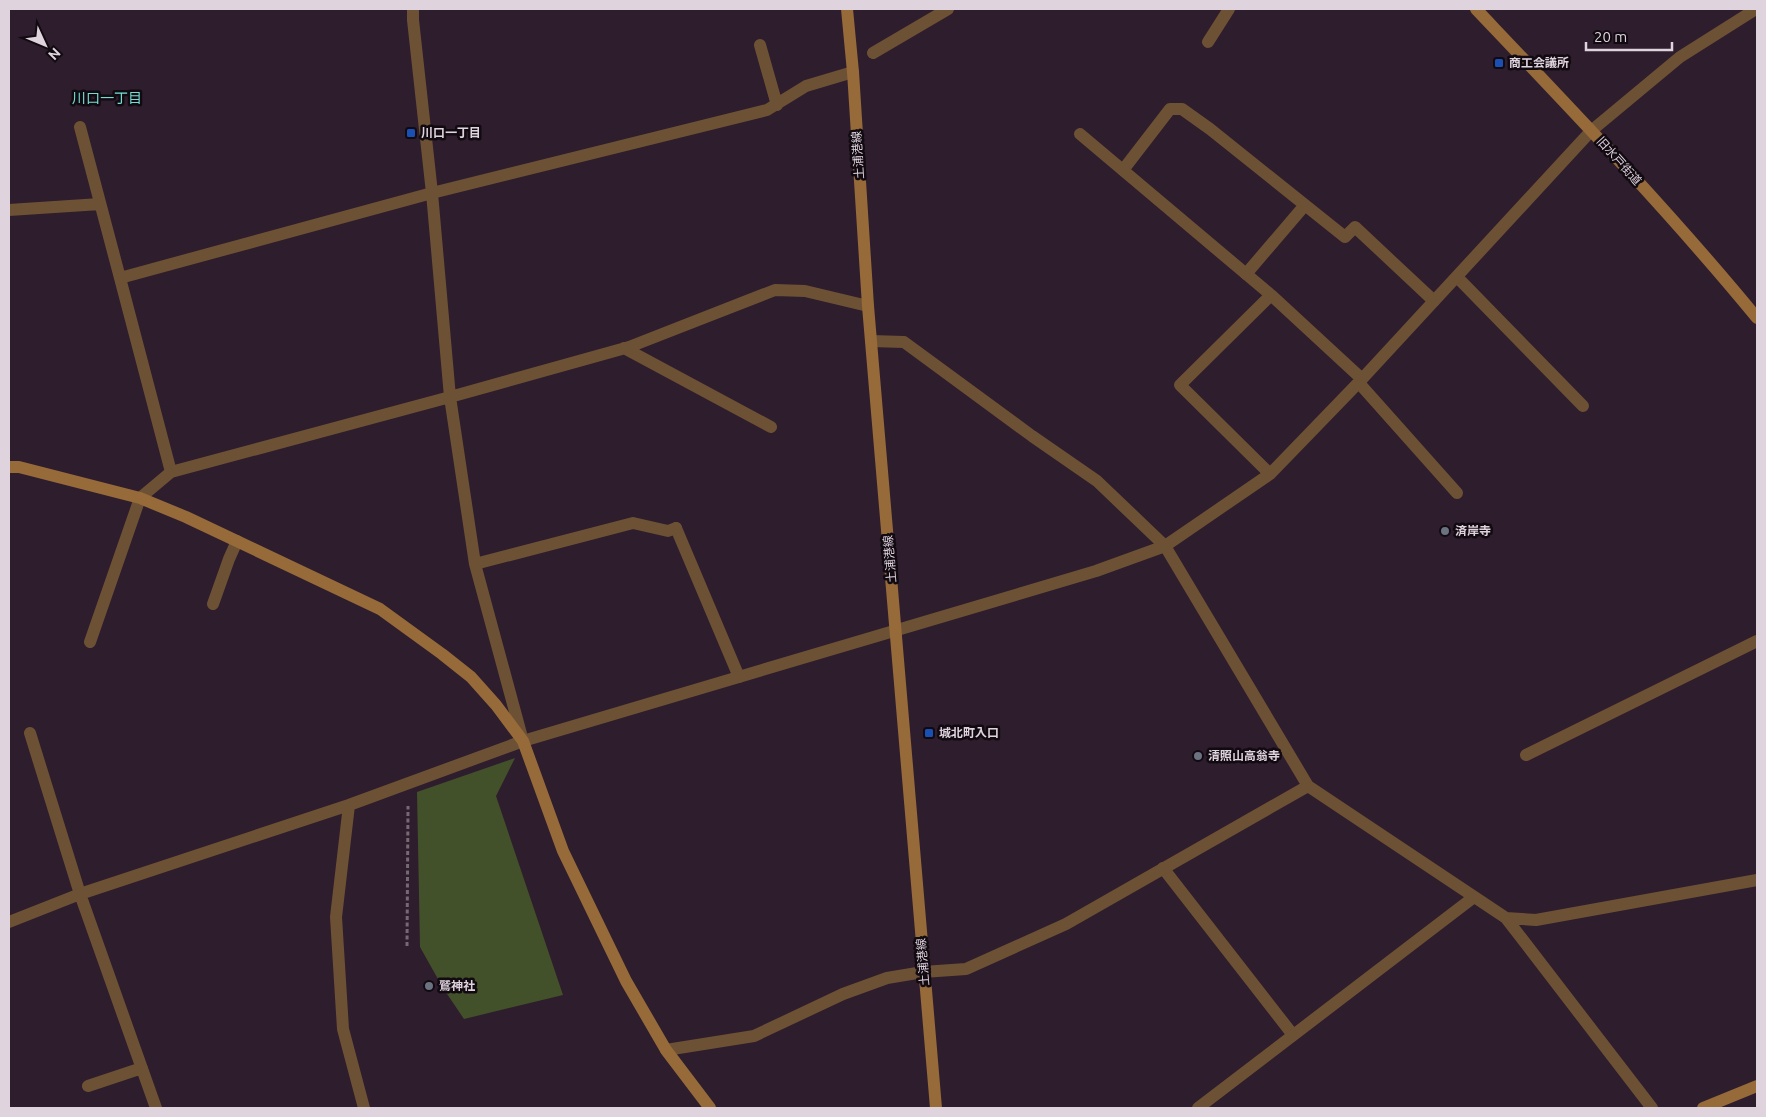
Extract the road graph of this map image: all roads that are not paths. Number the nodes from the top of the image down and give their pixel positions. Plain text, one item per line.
1 (413, 9) edge
2 (847, 9) edge
3 (948, 9) edge
4 (1229, 9) edge
5 (1476, 9) edge
6 (1756, 9) edge
7 (1208, 42) dead end
8 (760, 45) dead end
9 (873, 53) dead end
10 (853, 72) junction
11 (777, 105) junction
12 (80, 127) dead end
13 (1591, 131) junction
14 (1080, 134) dead end
15 (1123, 170) junction
16 (432, 194) junction
17 (100, 204) junction
18 (1305, 205) junction
19 (9, 210) edge
20 (1246, 274) junction
21 (1456, 277) junction
22 (120, 278) junction
23 (1270, 294) junction
24 (1434, 301) junction
25 (868, 306) junction
26 (1757, 318) edge
27 (871, 341) junction
28 (624, 348) junction
29 (1361, 381) junction
30 (450, 397) junction
31 (1583, 406) dead end
32 (771, 427) dead end
33 (9, 466) edge
34 (171, 472) junction
35 (1270, 474) junction
36 (1457, 493) dead end
37 (140, 498) junction
38 (237, 541) junction
39 (1165, 546) junction
40 (475, 564) junction
41 (213, 604) dead end
42 (896, 630) junction
43 (1757, 641) edge
44 (90, 642) dead end
45 (739, 677) junction
46 (30, 733) dead end
47 (523, 741) junction
48 (1526, 755) dead end
49 (1308, 786) junction
50 (349, 805) junction
51 (1163, 868) junction
52 (1757, 880) edge
53 (80, 894) junction
54 (1474, 898) junction
55 (1506, 918) junction
56 (9, 922) edge
57 (924, 972) junction
58 (1293, 1035) junction
59 (666, 1050) junction
60 (142, 1068) junction
61 (88, 1086) dead end
62 (1757, 1086) edge
63 (156, 1108) edge
64 (364, 1108) edge
65 (710, 1108) edge
66 (936, 1108) edge
67 (1198, 1108) edge
68 (1652, 1108) edge
69 (1703, 1108) edge

1 - 16 street
2 - 10 street, 土浦港線
3 - 9 street
4 - 7 street
5 - 13 street, 旧水戸街道
6 - 13 street
8 - 11 street
10 - 11 street
10 - 25 street, 土浦港線
11 - 16 street
12 - 17 street
13 - 21 street
13 - 26 street, 旧水戸街道
14 - 15 street
15 - 18 street
15 - 20 street
16 - 22 street
16 - 30 street
17 - 19 street
17 - 22 street
18 - 20 street
18 - 24 street
20 - 23 street
21 - 24 street
21 - 31 street
22 - 34 street
23 - 29 street
23 - 35 street
24 - 29 street
25 - 27 street, 土浦港線
25 - 28 street
27 - 39 street
27 - 42 street, 土浦港線
28 - 30 street
28 - 32 street
29 - 35 street
29 - 36 street
30 - 34 street
30 - 40 street
33 - 37 street
34 - 37 street
35 - 39 street
37 - 38 street
37 - 44 street
38 - 41 street
38 - 47 street
39 - 42 street
39 - 49 street
40 - 45 street
40 - 47 street
42 - 45 street
42 - 57 street, 土浦港線
43 - 48 street
45 - 47 street
46 - 53 street
47 - 50 street
47 - 59 street
49 - 51 street
49 - 54 street
50 - 53 street
50 - 64 street
51 - 57 street
51 - 58 street
52 - 55 street
53 - 56 street
53 - 60 street
54 - 55 street
54 - 58 street
55 - 68 street
57 - 59 street
57 - 66 street, 土浦港線
58 - 67 street
59 - 65 street
60 - 61 street
60 - 63 street
62 - 69 street

